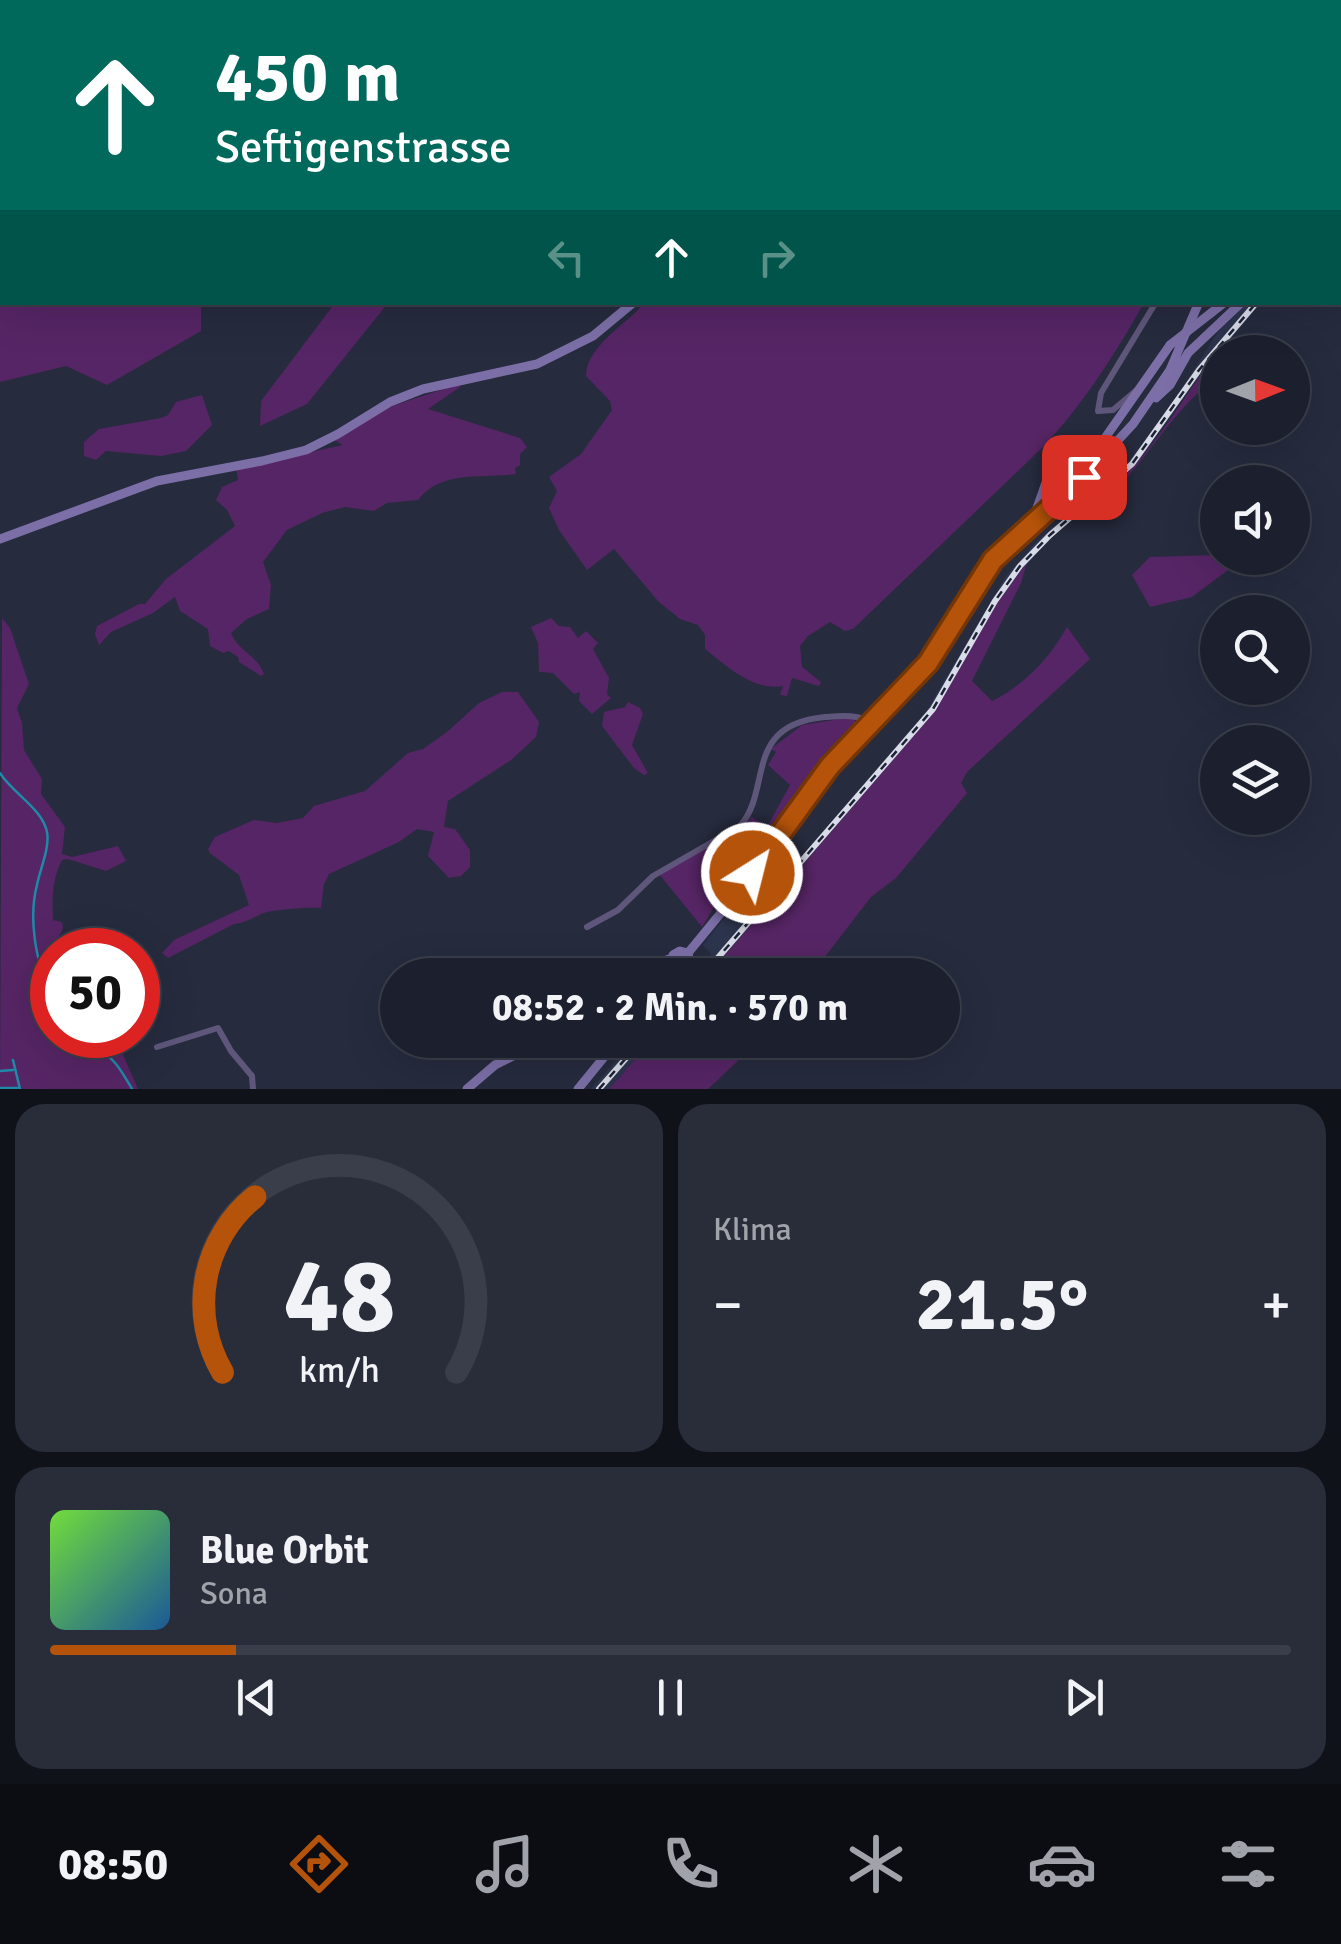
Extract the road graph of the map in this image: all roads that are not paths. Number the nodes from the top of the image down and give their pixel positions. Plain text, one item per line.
1 (630, 305) edge
2 (1155, 305) edge
3 (1198, 305) edge
4 (1222, 305) edge
5 (1239, 305) edge
6 (1140, 388) junction
7 (1146, 407) junction
8 (0, 539) edge
9 (1004, 548) junction
10 (871, 722) junction
11 (587, 927) dead end
12 (688, 954) junction
13 (672, 958) edge
14 (689, 958) edge
15 (160, 1046) edge
16 (509, 1058) edge
17 (603, 1058) edge
18 (253, 1089) edge
19 (467, 1089) edge
20 (578, 1089) edge

1 - 8 street
2 - 6 street
3 - 7 street
4 - 6 street, bridge
5 - 7 street
6 - 9 street
7 - 9 street
9 - 10 street
10 - 11 street
10 - 12 street
12 - 13 street
12 - 14 street
15 - 18 street
16 - 19 street
17 - 20 street

